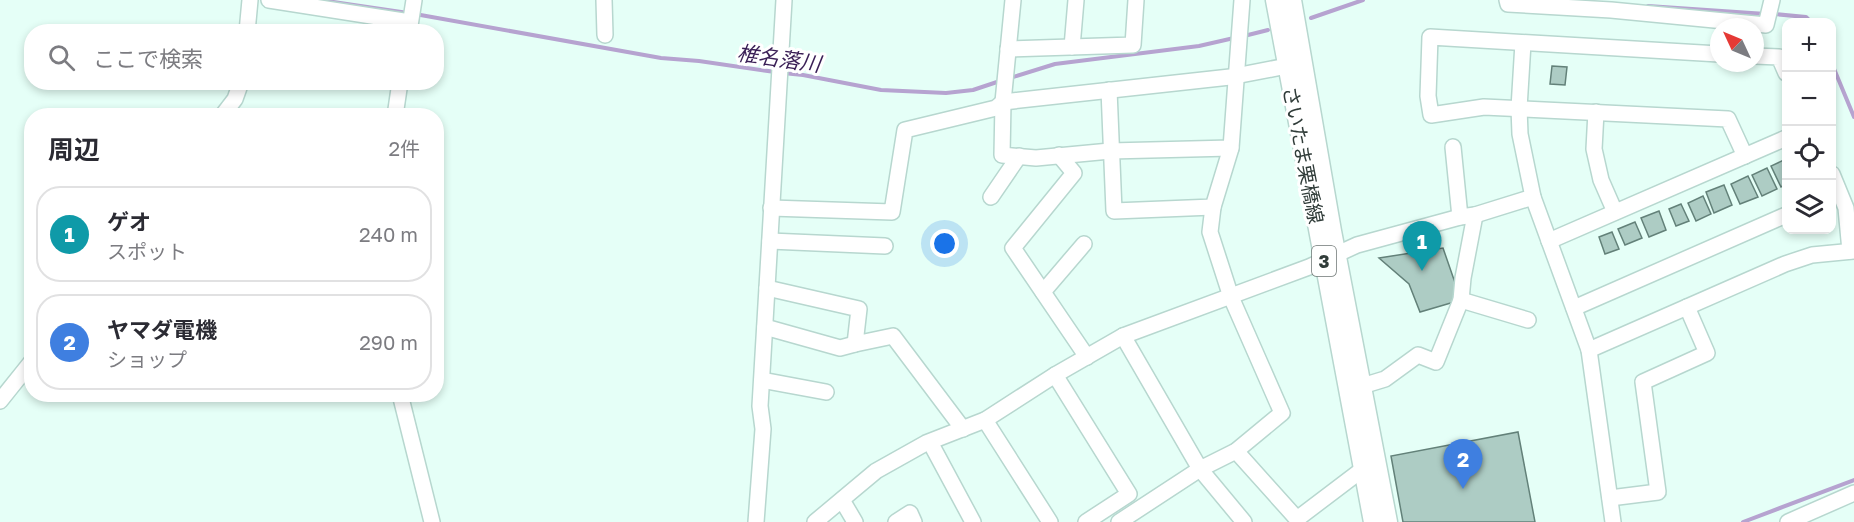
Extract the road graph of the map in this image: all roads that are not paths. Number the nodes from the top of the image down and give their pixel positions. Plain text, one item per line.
1 (250, 0) edge
2 (269, 0) edge
3 (414, 0) edge
4 (604, 0) edge
5 (784, 0) edge
6 (1013, 0) edge
7 (1076, 0) edge
8 (1136, 0) edge
9 (1242, 0) edge
10 (1275, 0) edge
11 (1292, 0) edge
12 (1508, 0) edge
13 (1772, 0) edge
14 (1610, 5) edge
15 (248, 24) edge
16 (393, 24) edge
17 (410, 24) edge
18 (605, 35) dead end
19 (1524, 43) junction
20 (1072, 47) junction
21 (1008, 49) junction
22 (1710, 53) edge
23 (1764, 56) edge
24 (1287, 66) junction
25 (1786, 72) edge
26 (1236, 75) junction
27 (238, 90) edge
28 (399, 90) edge
29 (1108, 90) junction
30 (1003, 102) junction
31 (228, 108) edge
32 (396, 108) edge
33 (1519, 108) junction
34 (1596, 112) junction
35 (1782, 140) edge
36 (1453, 147) dead end
37 (1231, 148) junction
38 (1110, 151) junction
39 (1059, 154) junction
40 (1019, 156) junction
41 (1745, 156) junction
42 (1836, 195) edge
43 (991, 197) dead end
44 (1533, 197) junction
45 (1214, 207) junction
46 (771, 208) junction
47 (1615, 213) junction
48 (1467, 216) junction
49 (1782, 217) edge
50 (770, 241) junction
51 (1549, 241) junction
52 (1084, 244) dead end
53 (885, 246) dead end
54 (1852, 251) edge
55 (1330, 258) junction
56 (767, 288) junction
57 (1043, 292) junction
58 (1231, 297) junction
59 (1461, 300) junction
60 (1687, 307) junction
61 (1574, 308) junction
62 (1528, 320) dead end
63 (765, 327) junction
64 (1123, 336) junction
65 (855, 344) junction
66 (1589, 350) junction
67 (1087, 357) junction
68 (24, 371) edge
69 (1055, 375) junction
70 (762, 380) junction
71 (1362, 386) junction
72 (826, 392) dead end
73 (0, 401) edge
74 (402, 402) edge
75 (986, 420) junction
76 (963, 429) junction
77 (930, 442) junction
78 (1236, 451) junction
79 (1200, 469) junction
80 (1363, 469) junction
81 (1854, 494) edge
82 (1610, 498) junction
83 (842, 500) junction
84 (1821, 515) edge
85 (432, 522) edge
86 (756, 522) edge
87 (815, 522) edge
88 (855, 522) edge
89 (896, 522) edge
90 (914, 522) edge
91 (973, 522) edge
92 (1050, 522) edge
93 (1086, 522) edge
94 (1119, 522) edge
95 (1244, 522) edge
96 (1374, 522) edge
97 (1388, 522) edge
98 (1613, 522) edge
99 (1788, 522) edge

1 - 15 street
2 - 16 street
3 - 17 street
4 - 18 street
5 - 46 street
6 - 21 street
7 - 20 street
8 - 20 street
9 - 26 street
10 - 24 main road, さいたま栗橋線 / 3
11 - 55 main road, さいたま栗橋線 / 3
12 - 14 street
13 - 14 street
19 - 22 street
19 - 33 street
19 - 33 street
20 - 21 street
21 - 30 street
23 - 25 street
24 - 26 street
24 - 55 main road, さいたま栗橋線 / 3
26 - 29 street
26 - 37 street
27 - 31 street
28 - 32 street
29 - 30 street
29 - 38 street
30 - 40 street
30 - 46 street
33 - 34 street
33 - 44 street
34 - 41 street
34 - 47 street
35 - 41 street
36 - 48 street
37 - 38 street
37 - 45 street
38 - 39 street
38 - 45 street
39 - 40 street
39 - 57 street
40 - 43 street
41 - 47 street
42 - 54 street
44 - 48 street
44 - 51 street
45 - 58 street
46 - 50 street
47 - 51 street
48 - 55 street
48 - 59 street
49 - 61 street
50 - 53 street
50 - 56 street
51 - 61 street
52 - 57 street
54 - 60 street
55 - 58 street
55 - 71 main road, さいたま栗橋線 / 3
55 - 80 main road, さいたま栗橋線 / 3
56 - 63 street
56 - 65 street
57 - 67 street
58 - 64 street
58 - 78 street
59 - 62 street
59 - 71 street
60 - 66 street
60 - 82 street
61 - 66 street
63 - 65 street
63 - 70 street
64 - 67 street
64 - 79 street
65 - 76 street
66 - 82 street
67 - 69 street
68 - 73 street
69 - 75 street
69 - 93 street
70 - 72 street
70 - 86 street
71 - 97 main road, さいたま栗橋線 / 3
74 - 85 street
75 - 76 street
75 - 92 street
76 - 77 street
77 - 83 street
77 - 91 street
78 - 79 street
78 - 80 street
79 - 94 street
79 - 95 street
80 - 96 main road, さいたま栗橋線 / 3
81 - 84 street
82 - 98 street
83 - 87 street
83 - 88 street
84 - 99 street
89 - 90 street

